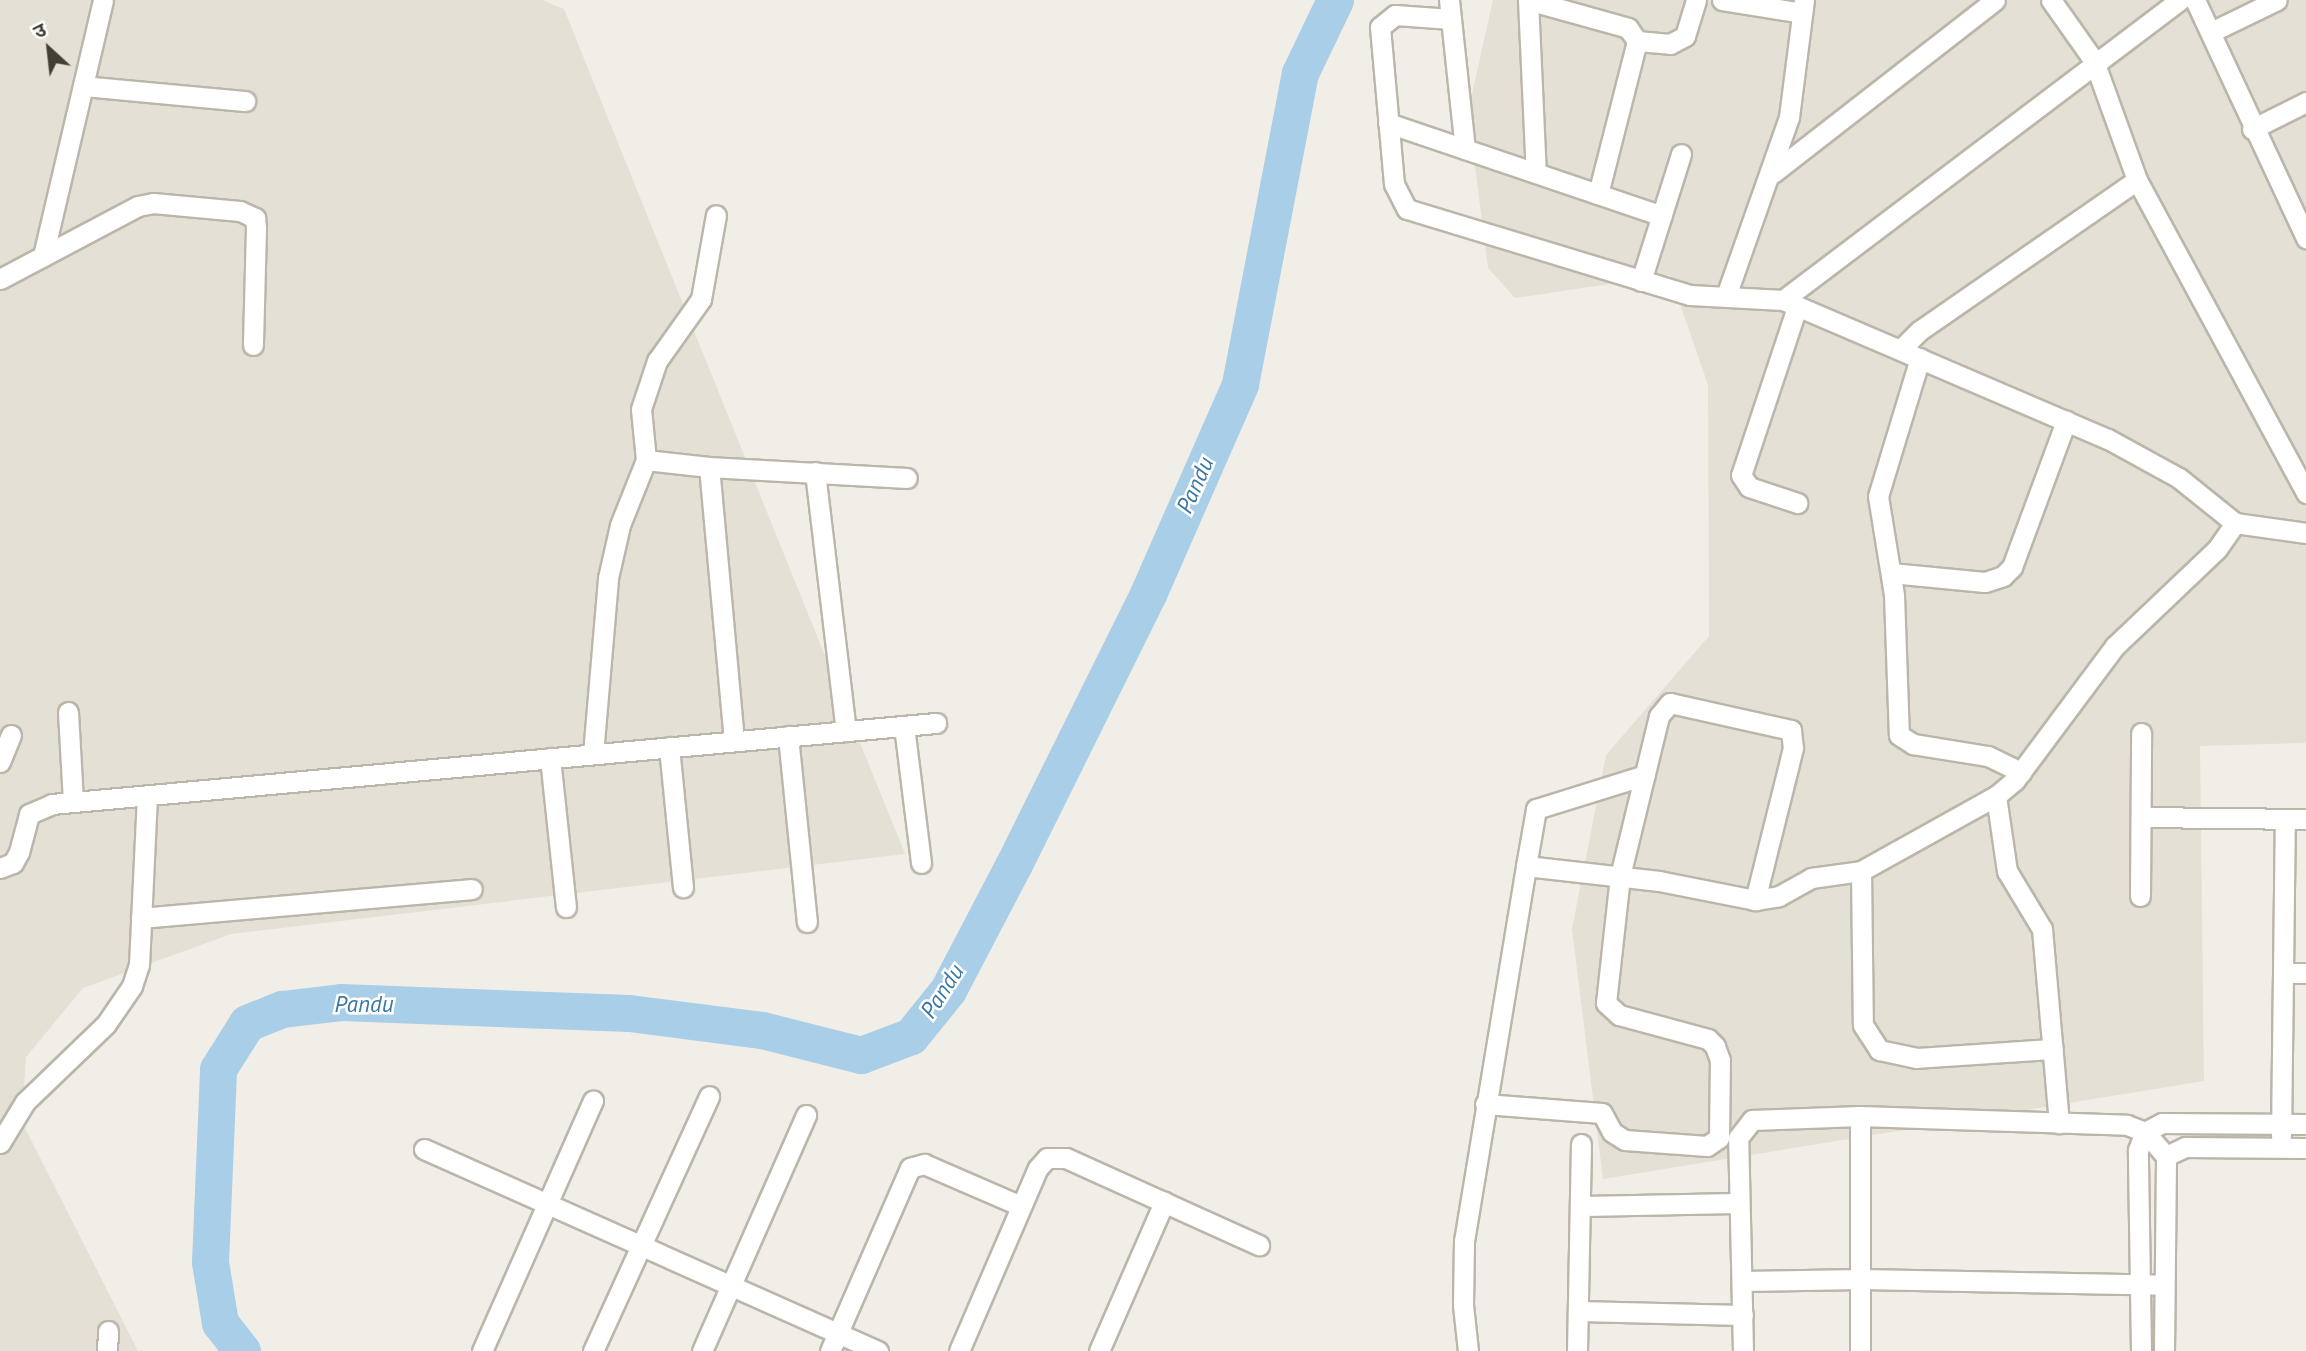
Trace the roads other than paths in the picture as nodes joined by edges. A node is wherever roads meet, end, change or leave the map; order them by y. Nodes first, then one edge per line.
1 (103, 0) edge
2 (1528, 0) edge
3 (1696, 0) edge
4 (1722, 0) edge
5 (1996, 0) edge
6 (2051, 0) edge
7 (2180, 0) edge
8 (2195, 0) edge
9 (2277, 0) edge
10 (1803, 6) edge
11 (1450, 10) edge
12 (2211, 32) junction
13 (1637, 41) junction
14 (2094, 61) junction
15 (83, 86) junction
16 (245, 101) dead end
17 (2306, 102) edge
18 (1388, 123) junction
19 (2252, 129) junction
20 (1465, 149) junction
21 (1681, 154) dead end
22 (1536, 173) junction
23 (1773, 173) junction
24 (2137, 180) junction
25 (1598, 194) junction
26 (716, 215) dead end
27 (1662, 216) junction
28 (2304, 229) edge
29 (43, 256) junction
30 (0, 279) edge
31 (1641, 281) junction
32 (1726, 296) junction
33 (1790, 303) junction
34 (253, 345) dead end
35 (1900, 350) junction
36 (1920, 358) junction
37 (2066, 421) junction
38 (646, 460) junction
39 (709, 467) junction
40 (815, 472) junction
41 (907, 478) dead end
42 (2306, 493) edge
43 (1797, 503) dead end
44 (2235, 523) junction
45 (2306, 533) edge
46 (1891, 573) junction
47 (68, 712) dead end
48 (936, 723) dead end
49 (904, 726) junction
50 (846, 731) junction
51 (2141, 733) dead end
52 (11, 735) dead end
53 (788, 736) junction
54 (734, 741) junction
55 (669, 747) junction
56 (593, 754) junction
57 (550, 758) junction
58 (0, 762) edge
59 (2021, 772) junction
60 (1645, 775) junction
61 (148, 795) junction
62 (1996, 796) junction
63 (73, 802) junction
64 (2141, 817) junction
65 (2285, 819) junction
66 (2306, 819) edge
67 (921, 863) dead end
68 (1526, 866) junction
69 (0, 868) edge
70 (1861, 870) junction
71 (1620, 876) junction
72 (684, 887) dead end
73 (472, 889) dead end
74 (2140, 896) dead end
75 (1755, 900) junction
76 (566, 906) dead end
77 (141, 918) junction
78 (807, 922) dead end
79 (2283, 973) junction
80 (2306, 973) edge
81 (2053, 1049) junction
82 (709, 1096) dead end
83 (593, 1101) dead end
84 (1485, 1104) junction
85 (6, 1114) edge
86 (806, 1115) dead end
87 (1860, 1116) junction
88 (2059, 1123) junction
89 (2281, 1124) junction
90 (2306, 1124) edge
91 (2145, 1132) junction
92 (0, 1143) edge
93 (1581, 1144) dead end
94 (2281, 1147) junction
95 (2306, 1148) edge
96 (424, 1149) dead end
97 (2166, 1156) junction
98 (1164, 1202) junction
99 (547, 1203) junction
100 (1739, 1203) junction
101 (1021, 1206) junction
102 (1580, 1206) junction
103 (641, 1245) junction
104 (1259, 1245) dead end
105 (1861, 1279) junction
106 (1744, 1281) junction
107 (2142, 1283) junction
108 (2164, 1285) junction
109 (731, 1286) junction
110 (1578, 1311) junction
111 (1742, 1315) junction
112 (834, 1342) edge
113 (482, 1351) edge
114 (593, 1351) edge
115 (702, 1351) edge
116 (878, 1351) edge
117 (959, 1351) edge
118 (1099, 1351) edge
119 (1468, 1351) edge
120 (1577, 1351) edge
121 (1743, 1351) edge
122 (1860, 1351) edge
123 (2141, 1351) edge
124 (2164, 1351) edge

1 - 15 street
2 - 13 street
2 - 22 street
3 - 13 street
4 - 10 street
5 - 23 street
6 - 14 street
7 - 14 street
8 - 12 street
9 - 12 street
10 - 23 street
11 - 18 street
11 - 20 street
12 - 19 street
13 - 25 street
14 - 24 street
14 - 33 street
15 - 16 street
15 - 29 street
17 - 19 street
18 - 20 street
18 - 31 street
19 - 28 street
20 - 22 street
21 - 27 street
22 - 25 street
23 - 32 street
24 - 35 street
24 - 42 street
25 - 27 street
26 - 38 street
27 - 31 street
29 - 30 street
29 - 34 street
31 - 32 street
32 - 33 street
33 - 35 street
33 - 43 street
35 - 36 street
36 - 37 street
36 - 46 street
37 - 44 street
37 - 46 street
38 - 39 street
38 - 56 street
39 - 40 street
39 - 54 street
40 - 41 street
40 - 50 street
44 - 45 street
44 - 59 street
46 - 59 street
47 - 63 street
48 - 49 street
49 - 50 street
49 - 67 street
50 - 53 street
51 - 64 street
52 - 58 street
53 - 54 street
53 - 78 street
54 - 55 street
55 - 56 street
55 - 72 street
56 - 57 street
57 - 61 street
57 - 76 street
59 - 62 street
60 - 68 street
60 - 71 street
60 - 75 street
61 - 63 street
61 - 77 street
62 - 70 street
62 - 81 street
63 - 69 street
64 - 65 street
64 - 74 street
65 - 66 street
65 - 79 street
68 - 71 street
68 - 84 street
70 - 75 street
70 - 81 street
71 - 75 street
71 - 84 street
73 - 77 street
77 - 85 street
79 - 80 street
79 - 89 street
81 - 88 street
82 - 103 street
83 - 99 street
84 - 119 street
85 - 92 street
86 - 109 street
87 - 88 street
87 - 100 street
87 - 105 street
88 - 91 street
89 - 90 street
89 - 91 street
89 - 94 street
91 - 97 street
91 - 107 street
93 - 102 street
94 - 95 street
94 - 97 street
96 - 99 street
97 - 108 street
98 - 101 street
98 - 104 street
98 - 118 street
99 - 103 street
99 - 113 street
100 - 102 street
100 - 106 street
101 - 112 street
101 - 117 street
102 - 110 street
103 - 109 street
103 - 114 street
105 - 106 street
105 - 107 street
105 - 122 street
106 - 111 street
107 - 108 street
107 - 123 street
108 - 124 street
109 - 112 street
109 - 115 street
110 - 111 street
110 - 120 street
111 - 121 street
112 - 116 street

